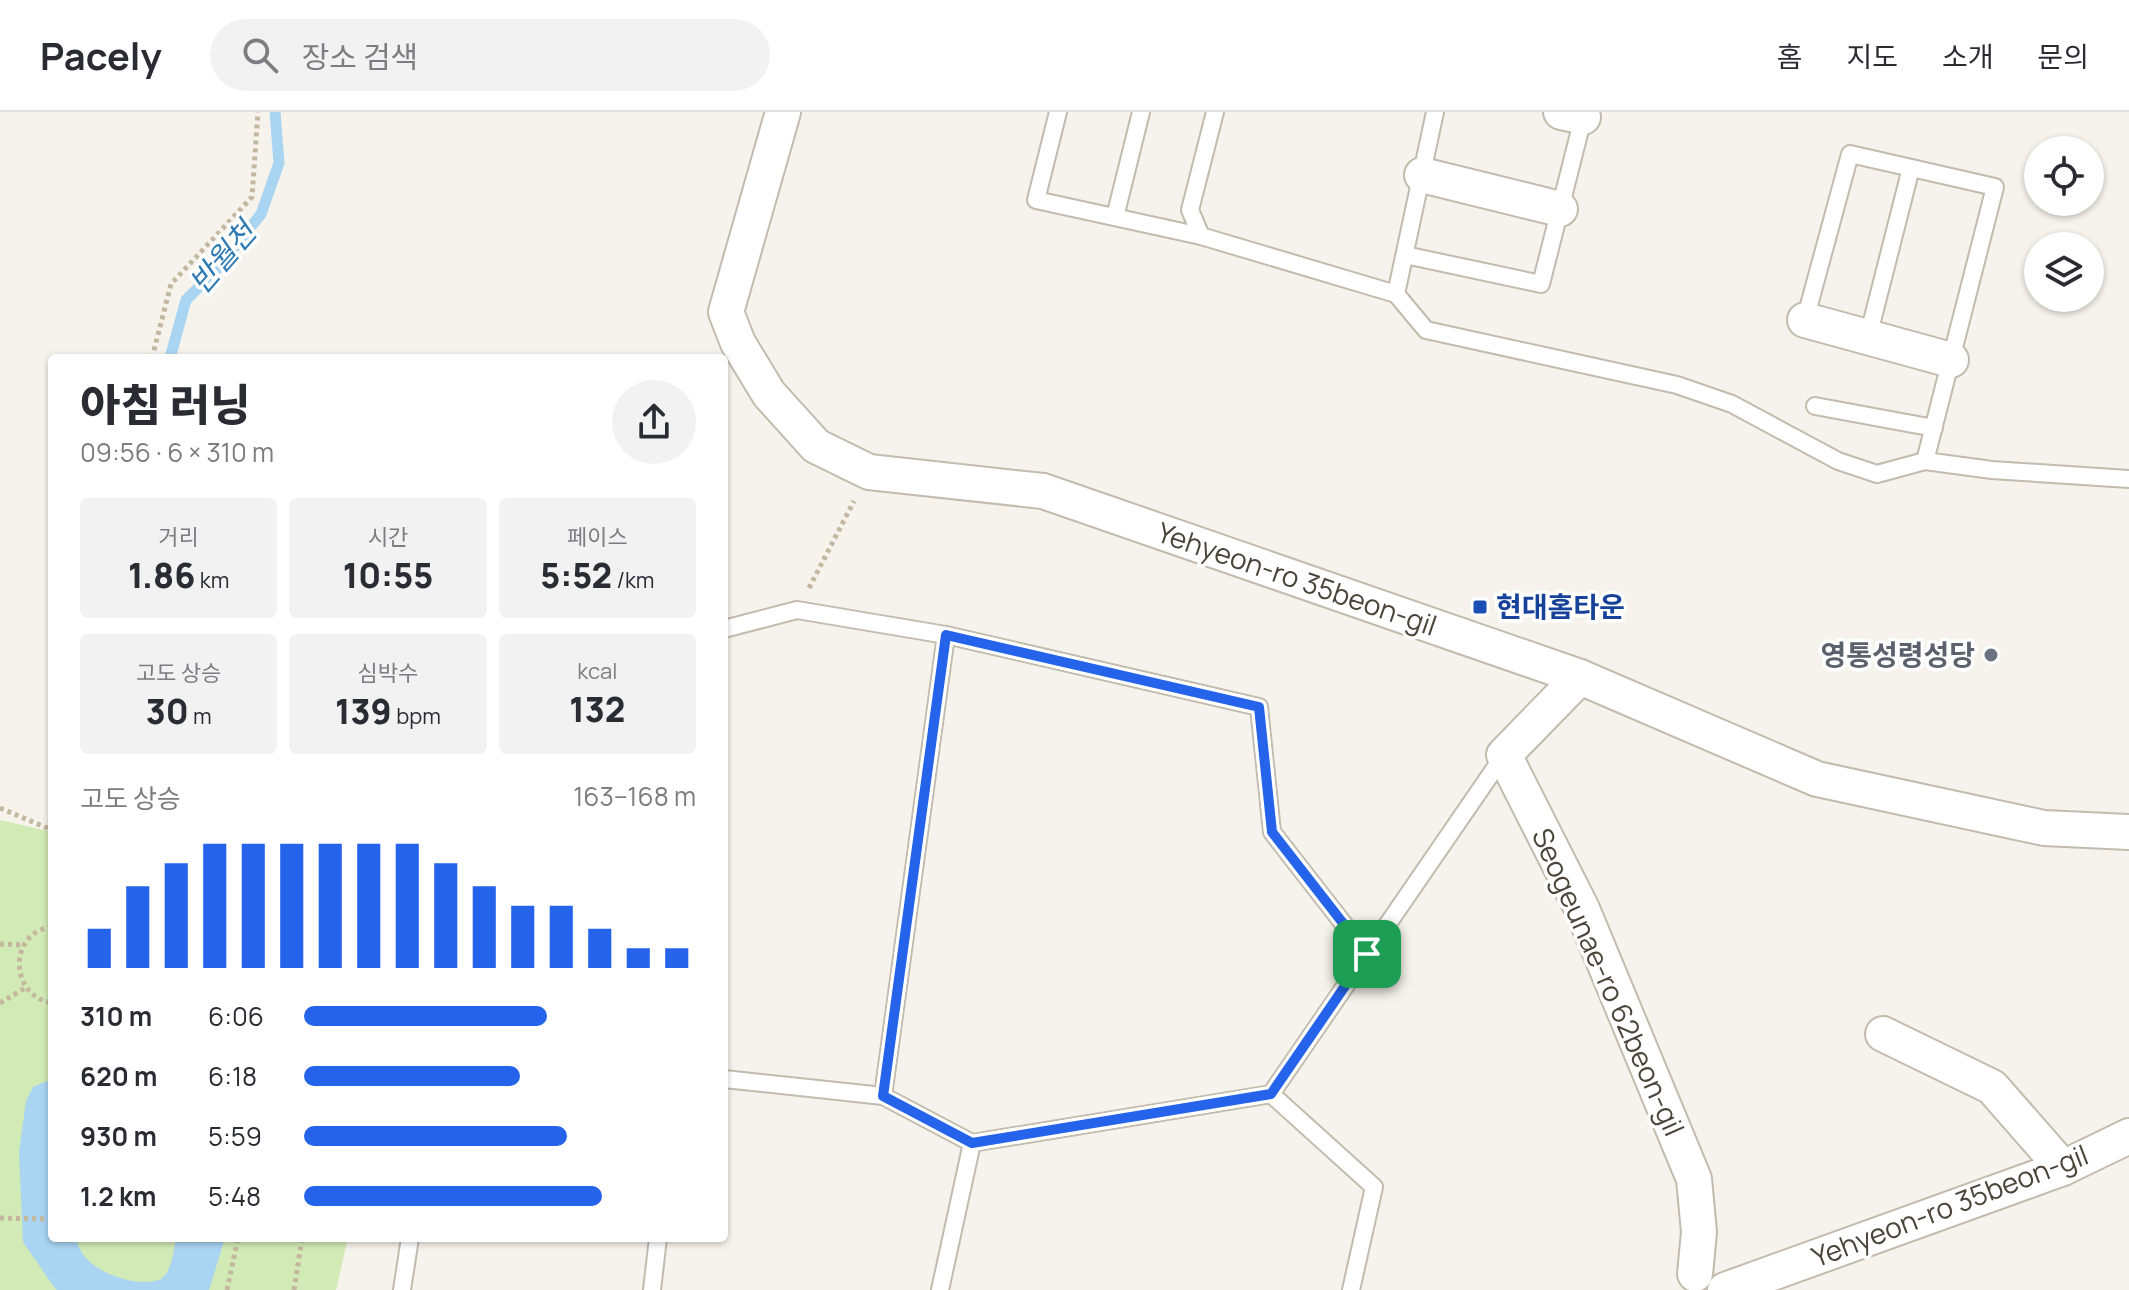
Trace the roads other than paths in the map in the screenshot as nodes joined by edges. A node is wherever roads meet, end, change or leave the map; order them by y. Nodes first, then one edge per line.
1 (783, 112) edge
2 (1058, 112) edge
3 (1141, 112) edge
4 (1215, 112) edge
5 (1435, 112) edge
6 (1576, 114) edge
7 (1911, 168) junction
8 (1422, 175) junction
9 (1560, 209) junction
10 (1115, 217) junction
11 (1201, 236) junction
12 (1405, 255) junction
13 (1396, 294) junction
14 (1805, 320) joint
15 (1868, 337) junction
16 (1951, 360) junction
17 (1815, 406) dead end
18 (1934, 428) junction
19 (1925, 461) junction
20 (2129, 479) edge
21 (728, 628) edge
22 (946, 635) junction
23 (1580, 677) junction
24 (1504, 755) junction
25 (2129, 832) edge
26 (1367, 954) junction
27 (1883, 1034) dead end
28 (728, 1079) edge
29 (1271, 1094) junction
30 (883, 1096) junction
31 (2129, 1136) edge
32 (972, 1143) junction
33 (2063, 1168) junction
34 (409, 1242) edge
35 (658, 1242) edge
36 (1685, 1282) edge
37 (402, 1290) edge
38 (652, 1290) edge
39 (940, 1290) edge
40 (1351, 1290) edge
41 (1725, 1290) edge

1 - 23 street, Yehyeon-ro 35beon-gil
2 - 10 lane
3 - 10 lane
4 - 11 lane
5 - 8 lane
6 - 9 lane
7 - 14 lane
7 - 15 lane
7 - 16 lane
8 - 9 street
8 - 12 lane
9 - 12 lane
10 - 11 lane
11 - 13 lane
12 - 13 lane
13 - 19 lane
14 - 15 street
15 - 16 street
16 - 18 lane
17 - 18 lane
18 - 19 lane
19 - 20 lane
21 - 22 lane
22 - 26 lane
22 - 30 lane
23 - 24 street
23 - 25 street, Yehyeon-ro 35beon-gil
24 - 26 lane
24 - 36 street, Seogeunae-ro 62beon-gil
26 - 29 lane
27 - 33 street
28 - 30 lane
29 - 32 lane
29 - 40 lane
30 - 32 lane
31 - 33 street, Yehyeon-ro 35beon-gil
32 - 39 lane
33 - 41 street, Yehyeon-ro 35beon-gil
34 - 37 lane
35 - 38 lane
36 - 41 street

